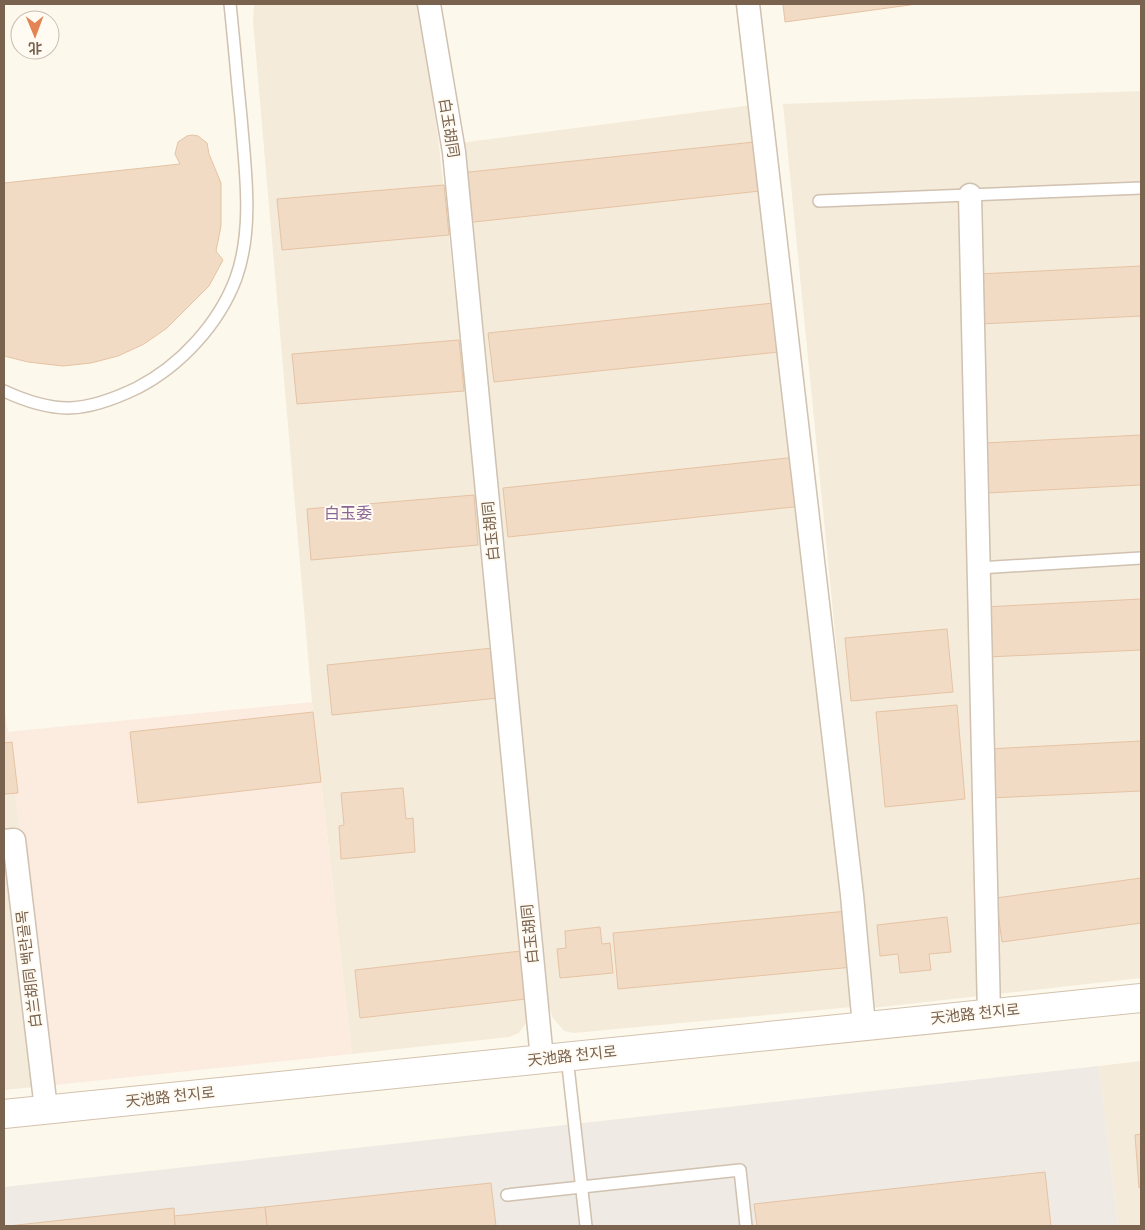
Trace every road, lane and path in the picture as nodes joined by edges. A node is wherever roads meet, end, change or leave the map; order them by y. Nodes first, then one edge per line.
1 (230, 4) edge
2 (429, 4) edge
3 (748, 4) edge
4 (1141, 188) edge
5 (970, 195) junction
6 (819, 201) dead end
7 (4, 390) edge
8 (1141, 558) edge
9 (979, 568) junction
10 (4, 841) edge
11 (1141, 998) edge
12 (989, 1013) junction
13 (864, 1026) junction
14 (555, 1057) junction
15 (46, 1109) junction
16 (4, 1114) edge
17 (582, 1187) junction
18 (507, 1195) dead end
19 (586, 1226) edge
20 (746, 1226) edge

1 - 7 lane
2 - 14 street, 白玉胡同
3 - 13 street
4 - 5 lane
5 - 6 lane
5 - 9 street
8 - 9 lane
9 - 12 street
10 - 15 street, 白兰胡同 백란골목
11 - 12 street, 天池路 천지로
12 - 13 street, 天池路 천지로
13 - 14 street, 天池路 천지로
14 - 15 street, 天池路 천지로
14 - 17 lane
15 - 16 street, 天池路 천지로
17 - 18 lane
17 - 19 lane
17 - 20 lane

